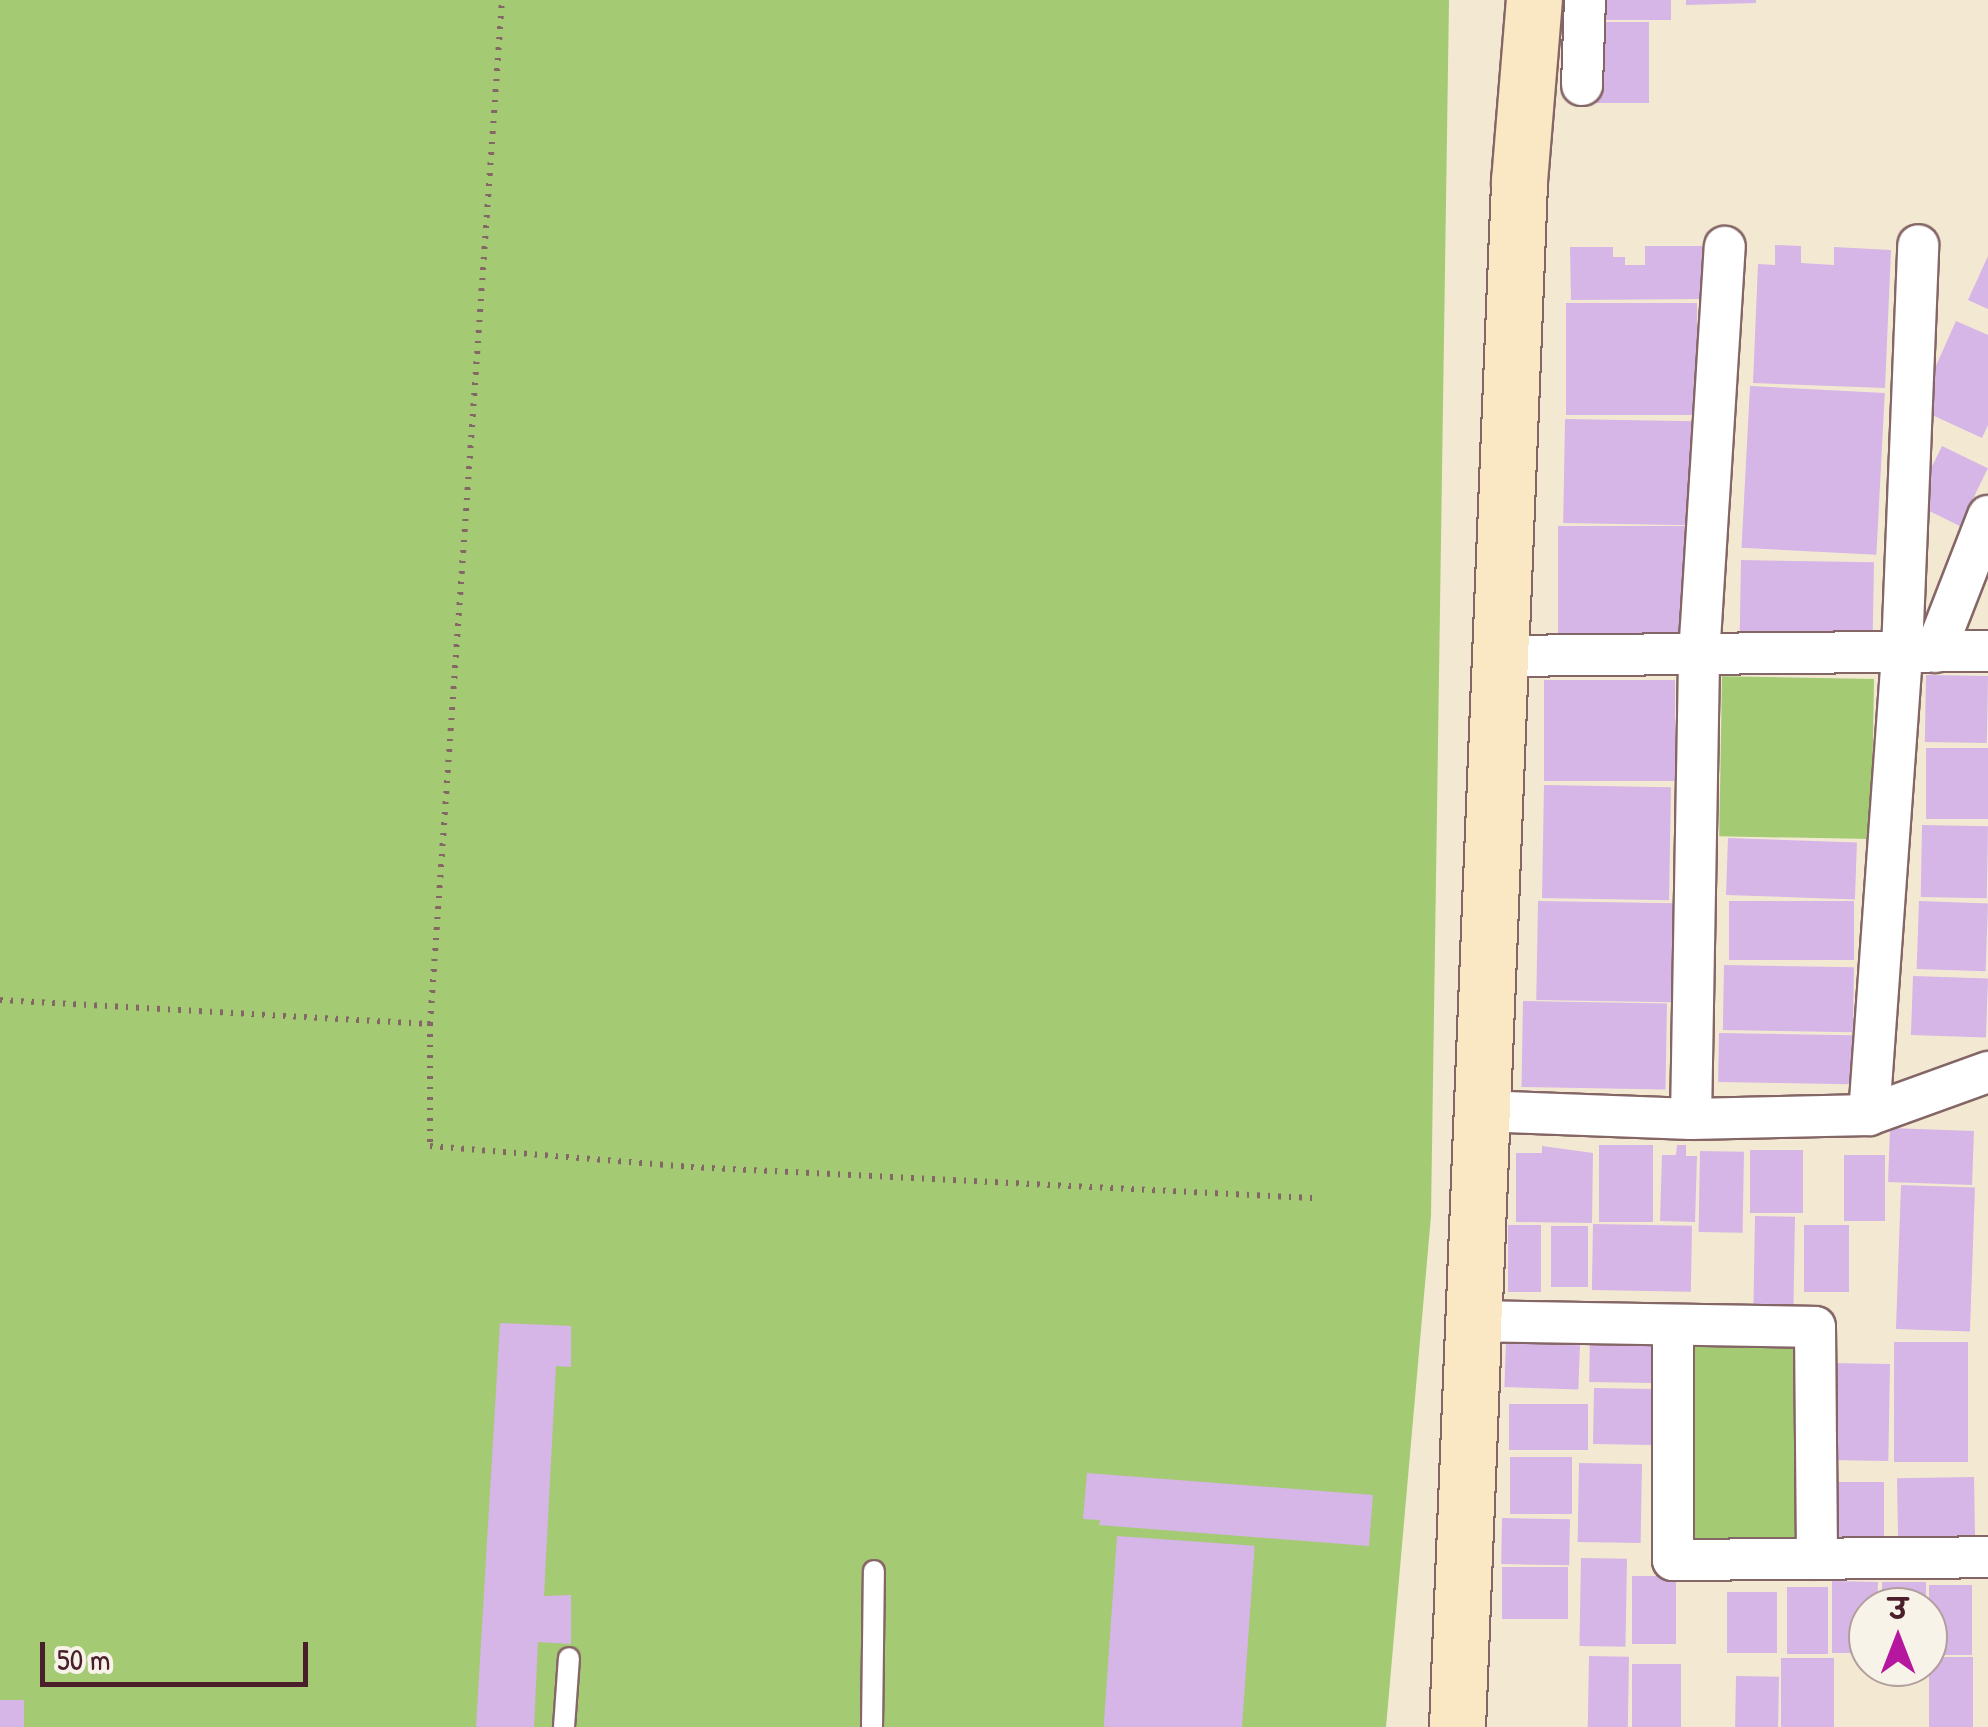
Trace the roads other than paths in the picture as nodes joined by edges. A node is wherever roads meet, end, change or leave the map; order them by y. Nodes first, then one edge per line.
1 (1534, 0) edge
2 (1585, 0) edge
3 (1582, 86) dead end
4 (1918, 245) dead end
5 (1724, 247) dead end
6 (1988, 516) edge
7 (1988, 651) edge
8 (1918, 652) junction
9 (1501, 656) junction
10 (1699, 656) junction
11 (1988, 1072) edge
12 (1480, 1111) junction
13 (1869, 1115) junction
14 (1690, 1119) junction
15 (1473, 1321) junction
16 (1673, 1325) junction
17 (1817, 1558) junction
18 (1988, 1558) edge
19 (874, 1571) dead end
20 (569, 1658) dead end
21 (564, 1727) edge
22 (872, 1727) edge
23 (1457, 1727) edge

1 - 9 street
2 - 3 street
4 - 8 street
5 - 10 street
6 - 8 street
7 - 8 street
8 - 10 street
8 - 13 street
9 - 10 street
9 - 12 street
10 - 14 street
11 - 13 street
12 - 14 street
12 - 15 street
13 - 14 street
15 - 16 street
15 - 23 street
16 - 17 street
16 - 17 street
17 - 18 street
19 - 22 lane
20 - 21 lane

